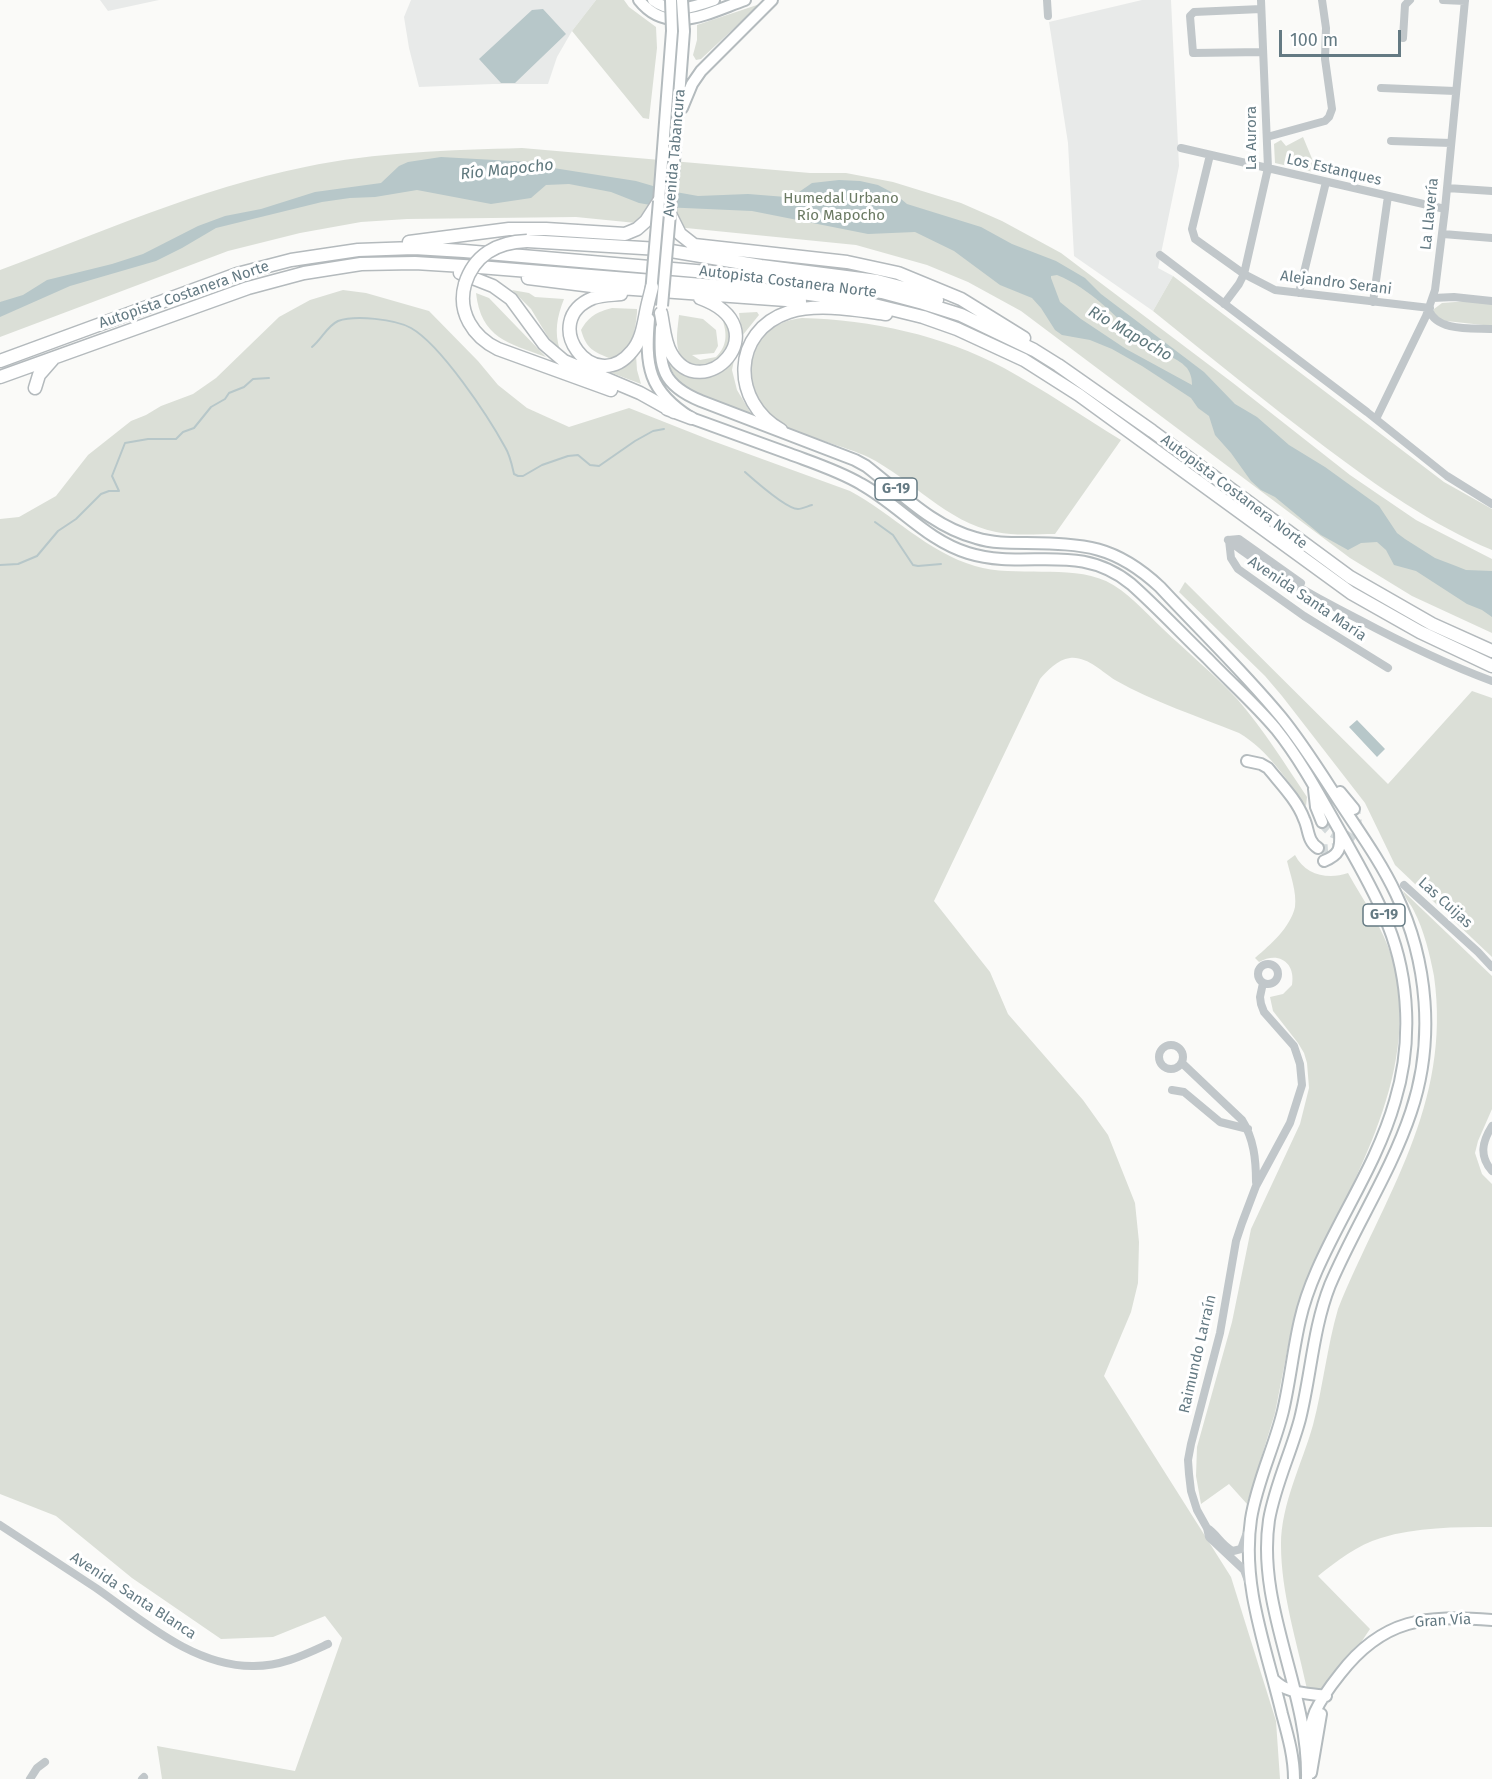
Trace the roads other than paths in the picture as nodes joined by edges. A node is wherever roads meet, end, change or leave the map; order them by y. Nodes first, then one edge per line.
1 (639, 0) edge
2 (653, 0) edge
3 (671, 0) edge
4 (682, 0) edge
5 (714, 0) edge
6 (745, 0) edge
7 (772, 0) edge
8 (1047, 0) edge
9 (1322, 0) edge
10 (1410, 0) edge
11 (1443, 0) edge
12 (1465, 0) edge
13 (1261, 4) edge
14 (1048, 16) dead end
15 (678, 31) junction
16 (1402, 38) dead end
17 (1263, 52) junction
18 (1381, 88) dead end
19 (1455, 91) junction
20 (674, 122) junction
21 (1268, 137) junction
22 (1391, 141) dead end
23 (1451, 143) junction
24 (1181, 148) dead end
25 (1210, 155) junction
26 (1268, 168) junction
27 (1326, 182) junction
28 (1447, 188) junction
29 (1492, 191) edge
30 (1388, 196) junction
31 (659, 201) junction
32 (1445, 209) junction
33 (670, 214) junction
34 (1443, 234) junction
35 (1492, 238) edge
36 (380, 249) junction
37 (1160, 255) dead end
38 (660, 256) junction
39 (434, 264) junction
40 (479, 267) junction
41 (1244, 273) junction
42 (647, 288) junction
43 (684, 293) junction
44 (1299, 293) junction
45 (1433, 298) junction
46 (858, 301) junction
47 (1492, 301) edge
48 (1373, 302) junction
49 (1224, 304) junction
50 (655, 306) junction
51 (1429, 309) junction
52 (961, 315) junction
53 (923, 317) junction
54 (1441, 324) junction
55 (1492, 330) edge
56 (1419, 331) junction
57 (56, 356) junction
58 (0, 362) edge
59 (1058, 364) junction
60 (0, 377) edge
61 (34, 388) dead end
62 (674, 412) junction
63 (691, 418) junction
64 (1376, 419) junction
65 (781, 430) junction
66 (1492, 504) edge
67 (1492, 651) edge
68 (1492, 666) edge
69 (1388, 668) dead end
70 (1492, 681) edge
71 (1247, 761) dead end
72 (1320, 773) junction
73 (1313, 783) junction
74 (1354, 809) dead end
75 (1322, 822) dead end
76 (1341, 832) junction
77 (1318, 848) dead end
78 (1358, 863) junction
79 (1404, 885) dead end
80 (1492, 967) edge
81 (1263, 983) dead end
82 (1182, 1063) dead end
83 (1172, 1090) dead end
84 (1492, 1126) edge
85 (1248, 1129) junction
86 (1492, 1171) edge
87 (1256, 1186) junction
88 (1250, 1523) junction
89 (0, 1525) edge
90 (1207, 1528) junction
91 (1226, 1547) junction
92 (1248, 1556) junction
93 (1251, 1588) junction
94 (1492, 1620) edge
95 (328, 1644) dead end
96 (1285, 1647) junction
97 (1274, 1680) junction
98 (1296, 1692) junction
99 (1324, 1700) junction
100 (1305, 1750) junction
101 (45, 1762) dead end
102 (30, 1779) edge
103 (1294, 1779) edge
104 (1300, 1779) edge
105 (1308, 1779) edge

1 - 6 main road
2 - 5 main road
3 - 15 main road, Avenida Tabancura, bridge
4 - 15 main road, Avenida Tabancura, bridge
7 - 20 main road
8 - 14 street
9 - 21 street
10 - 16 street
11 - 12 street
12 - 19 street, La Llavería
13 - 17 street, La Aurora
13 - 17 street
15 - 20 main road, Avenida Tabancura
17 - 21 street, La Aurora
18 - 19 street
19 - 23 street, La Llavería
20 - 31 main road, Avenida Tabancura
20 - 33 main road, Avenida Tabancura
21 - 26 street, La Aurora
22 - 23 street
23 - 28 street, La Llavería
24 - 25 street, Los Estanques
25 - 26 street, Los Estanques
25 - 41 street, Alejandro Serani
26 - 27 street, Los Estanques
26 - 41 street, La Aurora
27 - 30 street, Los Estanques
27 - 44 street
28 - 29 street
28 - 32 street, La Llavería
30 - 32 street, Los Estanques
30 - 48 street
31 - 36 highway
31 - 38 main road, Avenida Tabancura, bridge
32 - 34 street, La Llavería
33 - 38 main road, Avenida Tabancura, bridge
33 - 59 highway
34 - 35 street
34 - 45 street, La Llavería
36 - 52 highway, Autopista Costanera Norte
36 - 58 highway, Autopista Costanera Norte
37 - 49 street
38 - 42 main road, Avenida Tabancura, bridge
38 - 50 main road, Avenida Tabancura / G-19, bridge
39 - 40 highway, Autopista Costanera Norte
39 - 57 highway, Autopista Costanera Norte
39 - 62 highway
40 - 42 highway
40 - 46 highway, Autopista Costanera Norte
41 - 44 street, Alejandro Serani
41 - 49 street, La Aurora
42 - 43 highway
42 - 50 highway, bridge
42 - 50 highway
43 - 46 highway
43 - 50 highway
44 - 48 street, Alejandro Serani
45 - 47 street
45 - 51 street, La Llavería
46 - 53 highway, Autopista Costanera Norte
48 - 51 street, Alejandro Serani
49 - 64 street
50 - 63 main road, G-19
50 - 65 main road, G-19
51 - 54 street
51 - 56 street, La Llavería
52 - 59 highway, Autopista Costanera Norte
52 - 62 highway, bridge
53 - 65 highway
53 - 68 highway, Autopista Costanera Norte
54 - 55 street
54 - 56 street
56 - 64 street, La Llavería
57 - 60 highway, Autopista Costanera Norte
57 - 61 highway
59 - 67 highway, Autopista Costanera Norte
62 - 63 highway
63 - 73 main road, G-19
64 - 66 street
65 - 72 main road, G-19
69 - 70 street, Avenida Santa María
71 - 77 main road
72 - 74 main road
72 - 96 main road, G-19
73 - 75 main road
73 - 76 main road, G-19
76 - 78 main road, G-19
76 - 78 main road
78 - 88 main road, G-19
79 - 80 street, Las Cuijas
81 - 87 street, Raimundo Larraín
82 - 85 street, Raimundo Larraín
83 - 85 street
84 - 86 street
85 - 87 street, Raimundo Larraín
87 - 90 street, Raimundo Larraín
88 - 91 street
88 - 92 main road, G-19
89 - 95 street, Avenida Santa Blanca
90 - 91 street, Raimundo Larraín
90 - 93 street, Raimundo Larraín
91 - 92 street, Raimundo Larraín
92 - 93 main road, G-19
92 - 96 main road
93 - 97 main road, G-19
94 - 99 main road, Gran Vía
96 - 98 main road, G-19
97 - 98 main road
97 - 103 main road, G-19
98 - 99 main road
98 - 100 main road, G-19
99 - 100 main road, Gran Vía
99 - 105 main road, Gran Vía
100 - 104 main road, Gran Vía
100 - 105 main road, G-19
101 - 102 street

